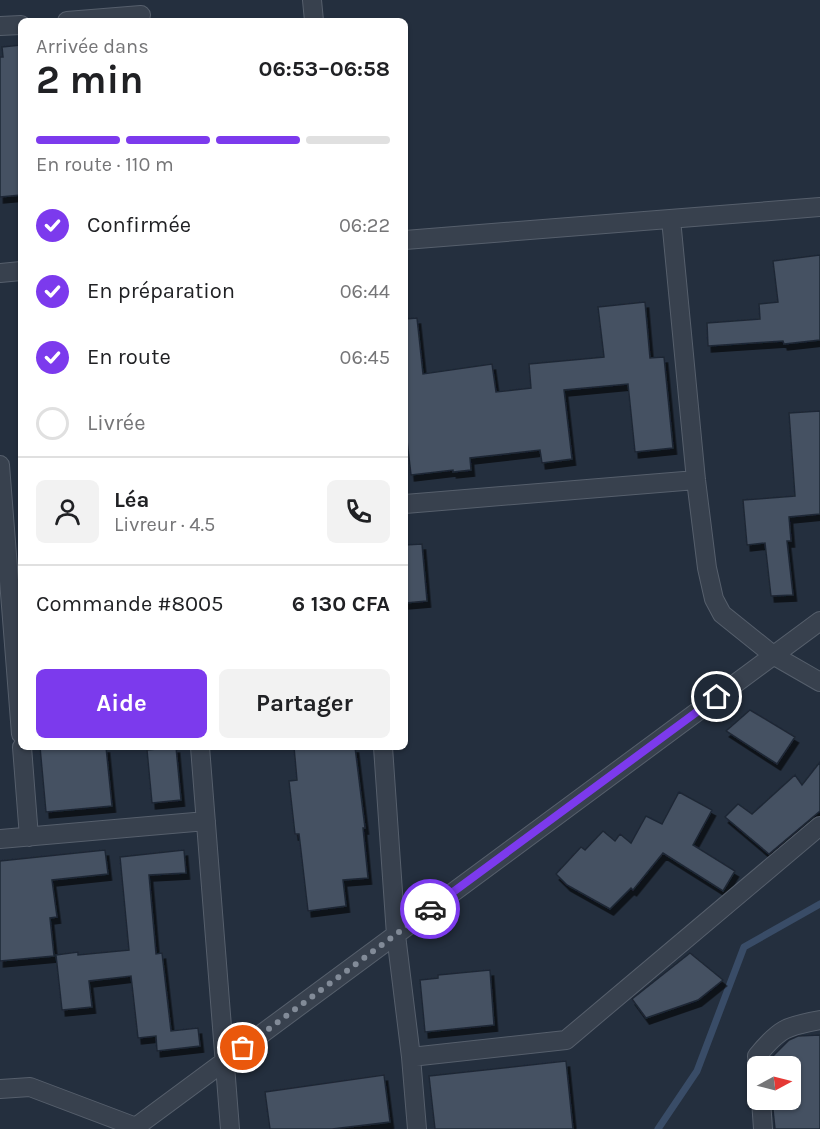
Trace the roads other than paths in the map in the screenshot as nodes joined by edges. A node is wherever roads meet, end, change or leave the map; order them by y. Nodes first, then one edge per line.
1 (312, 0) edge
2 (140, 12) edge
3 (91, 18) edge
4 (314, 18) edge
5 (18, 25) edge
6 (0, 26) edge
7 (820, 207) edge
8 (671, 219) junction
9 (408, 240) edge
10 (18, 271) edge
11 (0, 273) edge
12 (0, 465) edge
13 (696, 480) junction
14 (408, 504) edge
15 (3, 534) edge
16 (820, 621) edge
17 (773, 655) junction
18 (820, 682) edge
19 (18, 701) edge
20 (22, 750) edge
21 (200, 750) edge
22 (383, 750) edge
23 (206, 821) junction
24 (820, 826) edge
25 (29, 837) junction
26 (0, 839) edge
27 (396, 934) junction
28 (820, 1020) edge
29 (757, 1056) edge
30 (411, 1057) junction
31 (224, 1062) junction
32 (0, 1089) edge
33 (762, 1110) edge
34 (135, 1128) edge
35 (230, 1129) edge
36 (417, 1129) edge
37 (763, 1129) edge

1 - 4 street
2 - 3 street
5 - 6 street
7 - 8 street
8 - 9 street
8 - 13 street
10 - 11 street
12 - 15 street
13 - 14 street
13 - 17 street
15 - 19 street
16 - 17 street
17 - 18 street
17 - 27 street
20 - 25 street
21 - 23 street
22 - 27 street
23 - 25 street
23 - 31 street
24 - 30 street
25 - 26 street
27 - 30 street
27 - 31 street
28 - 29 street
30 - 36 street
31 - 34 street
31 - 35 street
32 - 34 street
33 - 37 street

